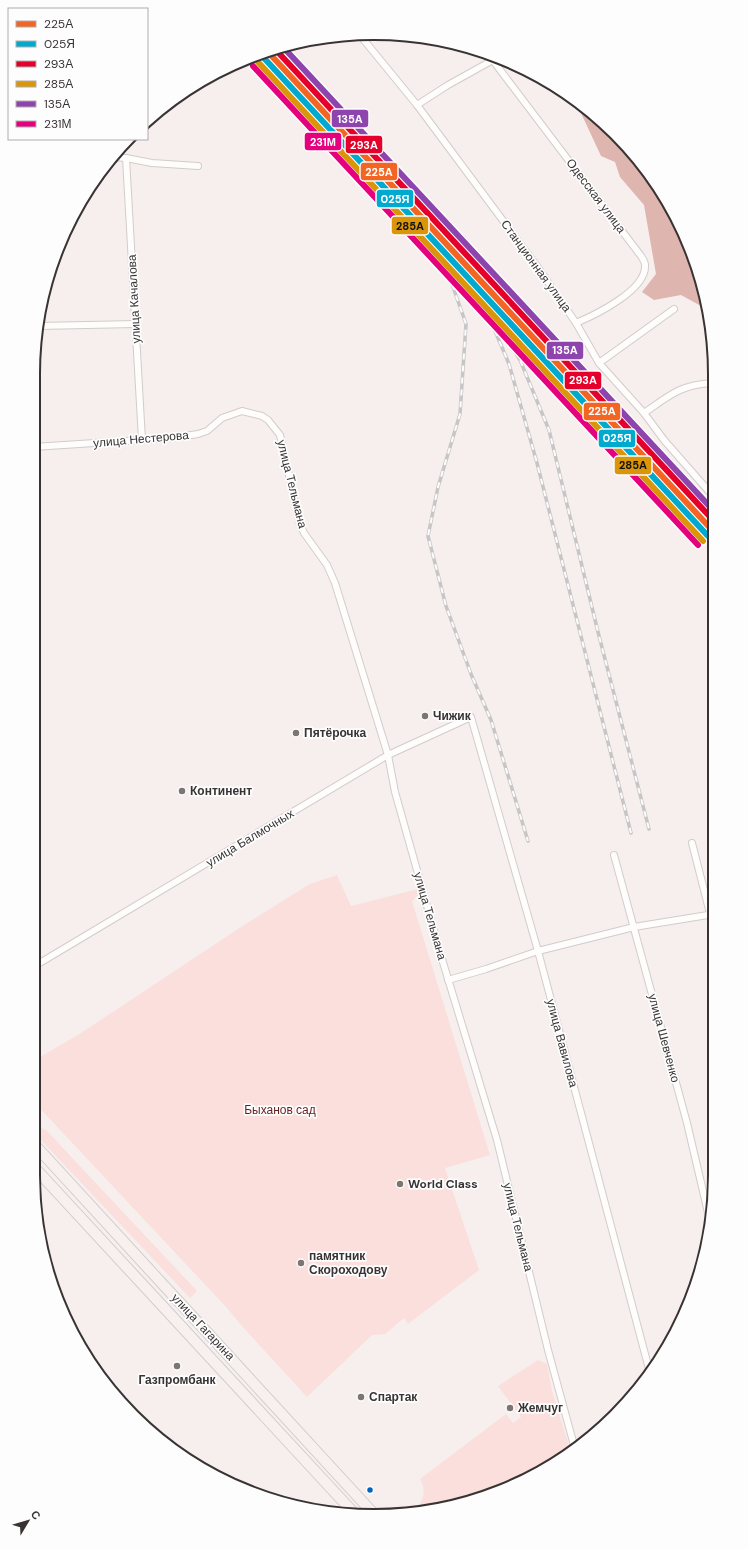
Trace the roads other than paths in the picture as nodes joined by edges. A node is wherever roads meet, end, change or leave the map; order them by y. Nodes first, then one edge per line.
1 (364, 40) edge
2 (491, 61) edge
3 (495, 63) edge
4 (417, 105) junction
5 (120, 158) edge
6 (126, 158) junction
7 (198, 166) dead end
8 (674, 309) dead end
9 (576, 323) junction
10 (136, 324) junction
11 (44, 326) edge
12 (599, 363) junction
13 (708, 383) edge
14 (242, 411) joint
15 (644, 413) junction
16 (142, 440) junction
17 (40, 447) edge
18 (708, 490) edge
19 (471, 717) joint
20 (388, 755) junction
21 (692, 844) dead end
22 (614, 855) dead end
23 (708, 900) edge
24 (708, 915) edge
25 (634, 927) junction
26 (538, 952) junction
27 (40, 963) edge
28 (448, 980) junction
29 (40, 1151) edge
30 (40, 1174) edge
31 (706, 1205) edge
32 (152, 1273) junction
33 (141, 1283) junction
34 (648, 1366) edge
35 (574, 1442) edge
36 (349, 1508) edge
37 (369, 1509) edge

1 - 4 street, Станционная улица
2 - 4 street
3 - 9 street, Одесская улица
4 - 9 street, Станционная улица
5 - 6 street
6 - 7 street
6 - 10 street, улица Качалова
8 - 12 street
9 - 12 street, Станционная улица
10 - 11 street
10 - 16 street, улица Качалова
12 - 15 street, Станционная улица
13 - 15 street
14 - 16 street, улица Нестерова
14 - 20 street, улица Тельмана
15 - 18 street, Станционная улица
16 - 17 street, улица Нестерова
19 - 20 street, улица Балмочных
19 - 26 street, улица Вавилова
20 - 27 street, улица Балмочных
20 - 28 street, улица Тельмана
21 - 23 street
22 - 25 street, улица Шевченко
24 - 25 street
25 - 26 street
25 - 31 street, улица Шевченко
26 - 28 street
26 - 34 street, улица Вавилова
28 - 35 street, улица Тельмана
29 - 32 main road, улица Гагарина
30 - 33 main road, улица Гагарина
32 - 33 main road
32 - 37 main road, улица Гагарина
33 - 36 main road, улица Гагарина

